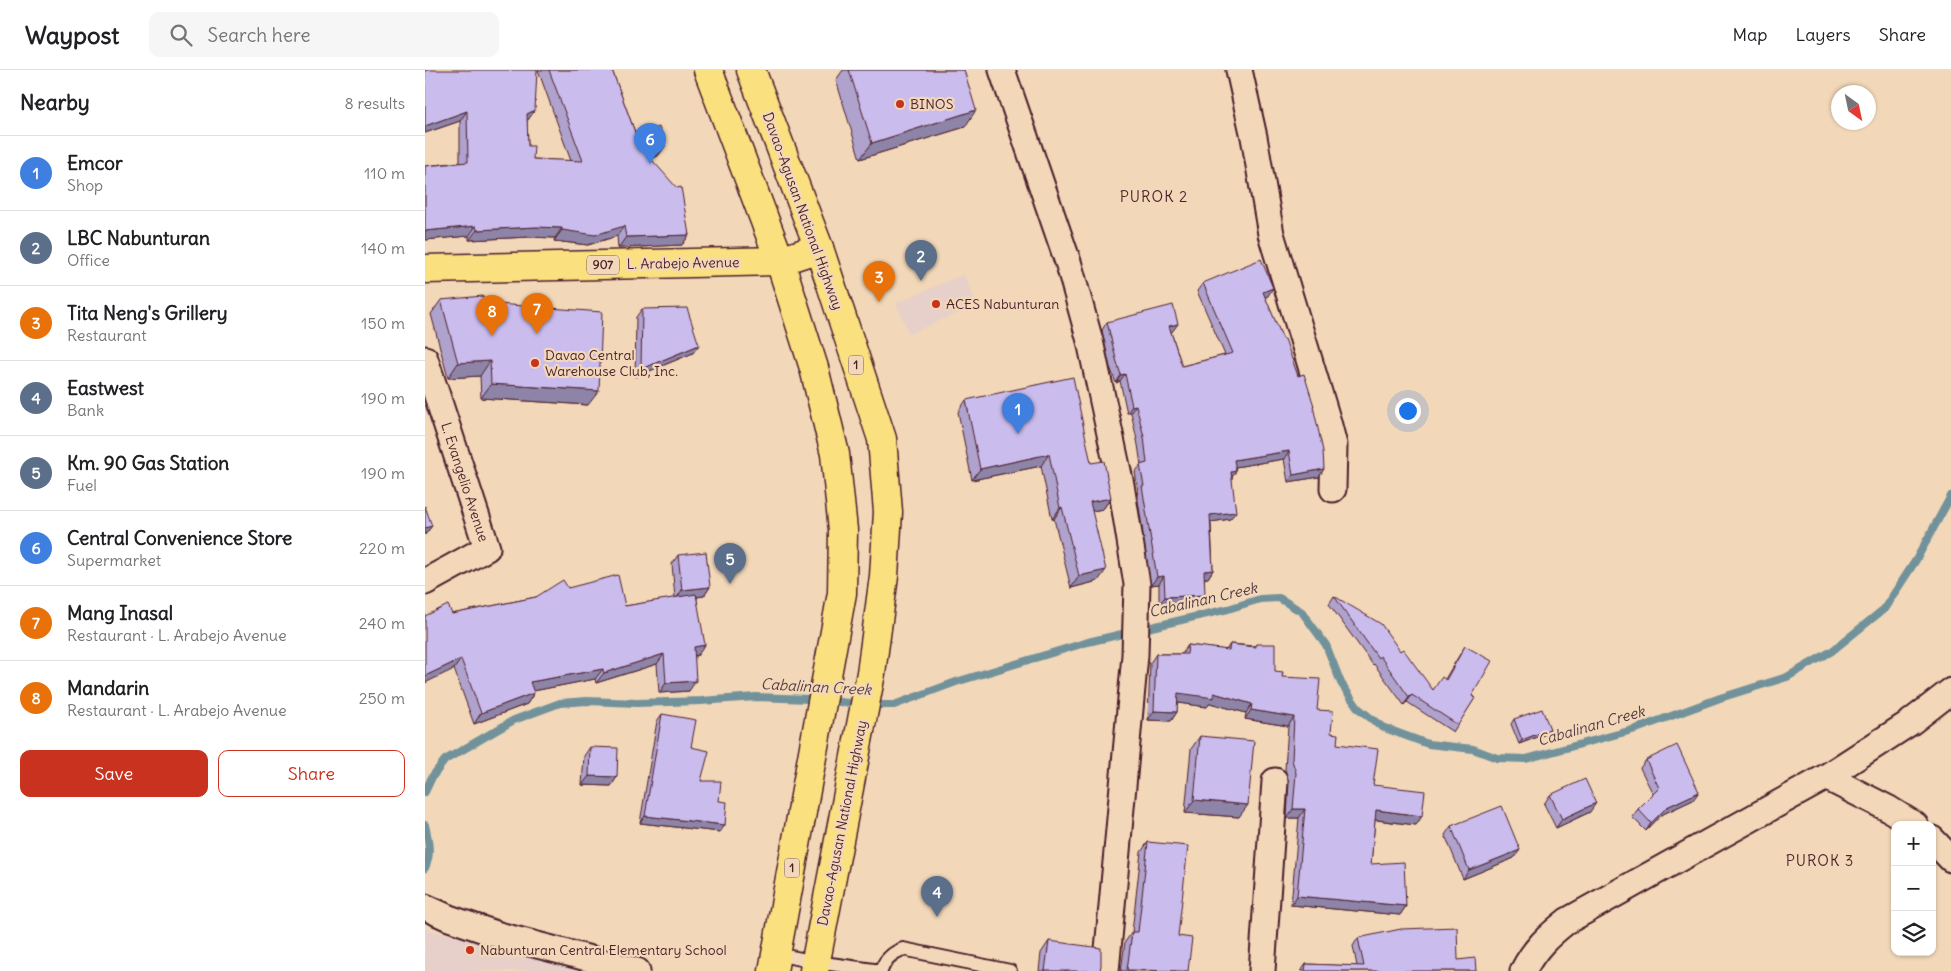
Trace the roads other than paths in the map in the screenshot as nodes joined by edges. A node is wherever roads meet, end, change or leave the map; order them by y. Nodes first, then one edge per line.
1 (708, 70) edge
2 (751, 70) edge
3 (1002, 70) edge
4 (1239, 70) edge
5 (819, 248) junction
6 (780, 261) junction
7 (425, 269) edge
8 (425, 359) edge
9 (1333, 489) dead end
10 (425, 582) edge
11 (1951, 691) edge
12 (1826, 777) junction
13 (1275, 780) dead end
14 (1908, 821) edge
15 (1936, 843) edge
16 (1951, 859) edge
17 (425, 907) edge
18 (775, 962) edge
19 (815, 967) edge
20 (637, 971) edge
21 (881, 971) edge
22 (1010, 971) edge
23 (1106, 971) edge
24 (1262, 971) edge
25 (1523, 971) edge

1 - 6 main road, 1
2 - 5 main road, Davao-Agusan National Highway / 1
3 - 23 street
4 - 9 street
5 - 6 main road, L. Arabejo Avenue / 907
5 - 19 main road, Davao-Agusan National Highway / 1
6 - 7 main road, L. Arabejo Avenue / 907
6 - 18 main road, 1
8 - 10 street, L. Evangelio Avenue
11 - 12 street
12 - 14 street
12 - 25 street
13 - 24 street
15 - 16 street
17 - 20 street
18 - 19 lane
19 - 21 lane
21 - 22 lane

